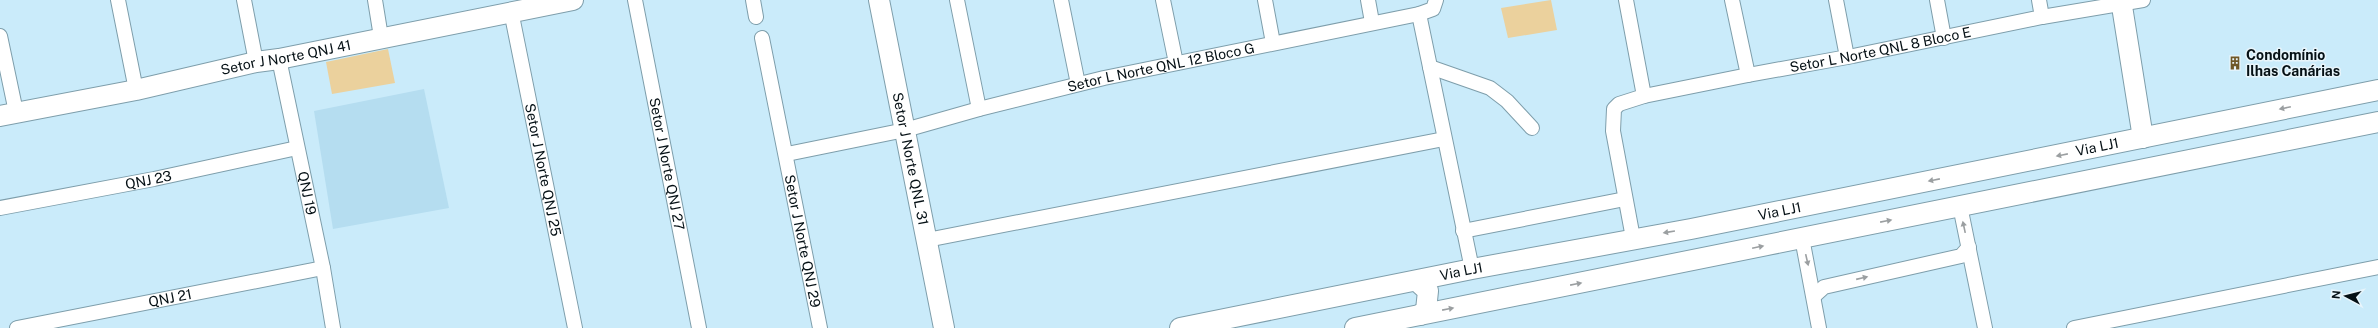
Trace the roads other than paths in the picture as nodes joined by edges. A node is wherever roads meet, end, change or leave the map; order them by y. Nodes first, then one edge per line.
1 (118, 0) edge
2 (244, 0) edge
3 (375, 0) edge
4 (573, 0) edge
5 (635, 0) edge
6 (753, 0) edge
7 (879, 0) edge
8 (957, 0) edge
9 (1061, 0) edge
10 (1163, 0) edge
11 (1265, 0) edge
12 (1368, 0) edge
13 (1626, 0) edge
14 (1732, 0) edge
15 (1836, 0) edge
16 (1937, 0) edge
17 (2039, 0) edge
18 (2143, 0) edge
19 (2122, 2) edge
20 (1428, 9) edge
21 (512, 11) junction
22 (756, 17) dead end
23 (2042, 17) junction
24 (1372, 22) junction
25 (0, 36) edge
26 (381, 37) junction
27 (762, 38) dead end
28 (1944, 38) junction
29 (1274, 43) junction
30 (1847, 57) junction
31 (279, 59) junction
32 (256, 62) junction
33 (1176, 63) junction
34 (1430, 67) junction
35 (1748, 75) junction
36 (1078, 84) junction
37 (136, 90) junction
38 (2378, 90) edge
39 (1644, 96) junction
40 (2348, 96) junction
41 (2310, 103) junction
42 (979, 109) junction
43 (8, 114) edge
44 (2378, 122) edge
45 (1532, 128) dead end
46 (2350, 128) junction
47 (905, 130) junction
48 (2316, 135) junction
49 (2143, 138) junction
50 (1444, 139) junction
51 (297, 148) junction
52 (787, 154) junction
53 (1625, 199) junction
54 (1960, 206) junction
55 (0, 208) edge
56 (1735, 220) junction
57 (1691, 229) junction
58 (1463, 231) junction
59 (1633, 238) junction
60 (1802, 238) junction
61 (927, 240) junction
62 (1730, 253) junction
63 (1967, 254) junction
64 (1693, 260) junction
65 (2378, 267) edge
66 (323, 268) junction
67 (1472, 269) junction
68 (1417, 281) junction
69 (1817, 288) junction
70 (1420, 315) junction
71 (945, 325) edge
72 (17, 328) edge
73 (333, 328) edge
74 (575, 328) edge
75 (699, 328) edge
76 (820, 328) edge
77 (1180, 328) edge
78 (1355, 328) edge
79 (1819, 328) edge
80 (1985, 328) edge
81 (2074, 328) edge

1 - 37 street
2 - 32 street
3 - 26 street
4 - 21 main road, Setor J Norte QNJ 41
5 - 75 street, Setor J Norte QNJ 27
6 - 22 street
7 - 47 main road, Setor J Norte QNL 31
8 - 42 street
9 - 36 street
10 - 33 street
11 - 29 street
12 - 24 street
13 - 39 street
14 - 35 street
15 - 30 street
16 - 28 street
17 - 23 street
18 - 19 street, Setor L Norte QNL 8 Bloco E
19 - 23 street, Setor L Norte QNL 8 Bloco E
19 - 49 main road
20 - 24 street, Setor L Norte QNL 12 Bloco G
20 - 34 street
21 - 26 main road, Setor J Norte QNJ 41
21 - 74 street, Setor J Norte QNJ 25
23 - 28 street, Setor L Norte QNL 8 Bloco E
24 - 29 street, Setor L Norte QNL 12 Bloco G
25 - 43 street
26 - 31 main road, Setor J Norte QNJ 41
27 - 52 street, Setor J Norte QNJ 29
28 - 30 street, Setor L Norte QNL 8 Bloco E
29 - 33 street, Setor L Norte QNL 12 Bloco G
30 - 35 street, Setor L Norte QNL 8 Bloco E
31 - 32 main road, Setor J Norte QNJ 41
31 - 51 street, QNJ 19
32 - 37 main road, Setor J Norte QNJ 41
33 - 36 street, Setor L Norte QNL 12 Bloco G
34 - 45 street
34 - 50 street
35 - 39 street, Setor L Norte QNL 8 Bloco E
36 - 42 street, Setor L Norte QNL 12 Bloco G
37 - 43 main road, Setor J Norte QNJ 41
38 - 40 main road, Via LJ1
39 - 53 street, Setor L Norte QNL 8 Bloco E
40 - 41 main road, Via LJ1
40 - 46 main road
41 - 48 main road
41 -> 49 main road, Via LJ1
42 - 47 street, Setor L Norte QNL 12 Bloco G
44 - 46 main road
46 - 48 main road
47 - 52 street
47 - 61 main road, Setor J Norte QNL 31
48 - 54 main road
49 -> 56 main road, Via LJ1
50 - 58 street
50 - 61 street
51 - 55 street, QNJ 23
51 - 66 street, QNJ 19
52 - 76 street, Setor J Norte QNJ 29
53 - 58 street
53 - 59 street
60 -> 54 main road
63 -> 54 street
56 - 57 main road, Via LJ1
56 - 62 main road
57 -> 59 main road, Via LJ1
57 - 64 main road
58 - 67 street
59 - 67 main road, Via LJ1
62 -> 60 main road
60 -> 69 street
61 - 71 main road, Setor J Norte QNL 31
62 - 64 main road
69 -> 63 street
63 - 80 street
70 -> 64 main road
65 - 81 street
66 - 72 street, QNJ 21
66 - 73 street, QNJ 19
67 - 68 main road, Via LJ1
68 - 70 main road
68 - 77 main road, Via LJ1
69 - 79 street
70 - 78 main road

